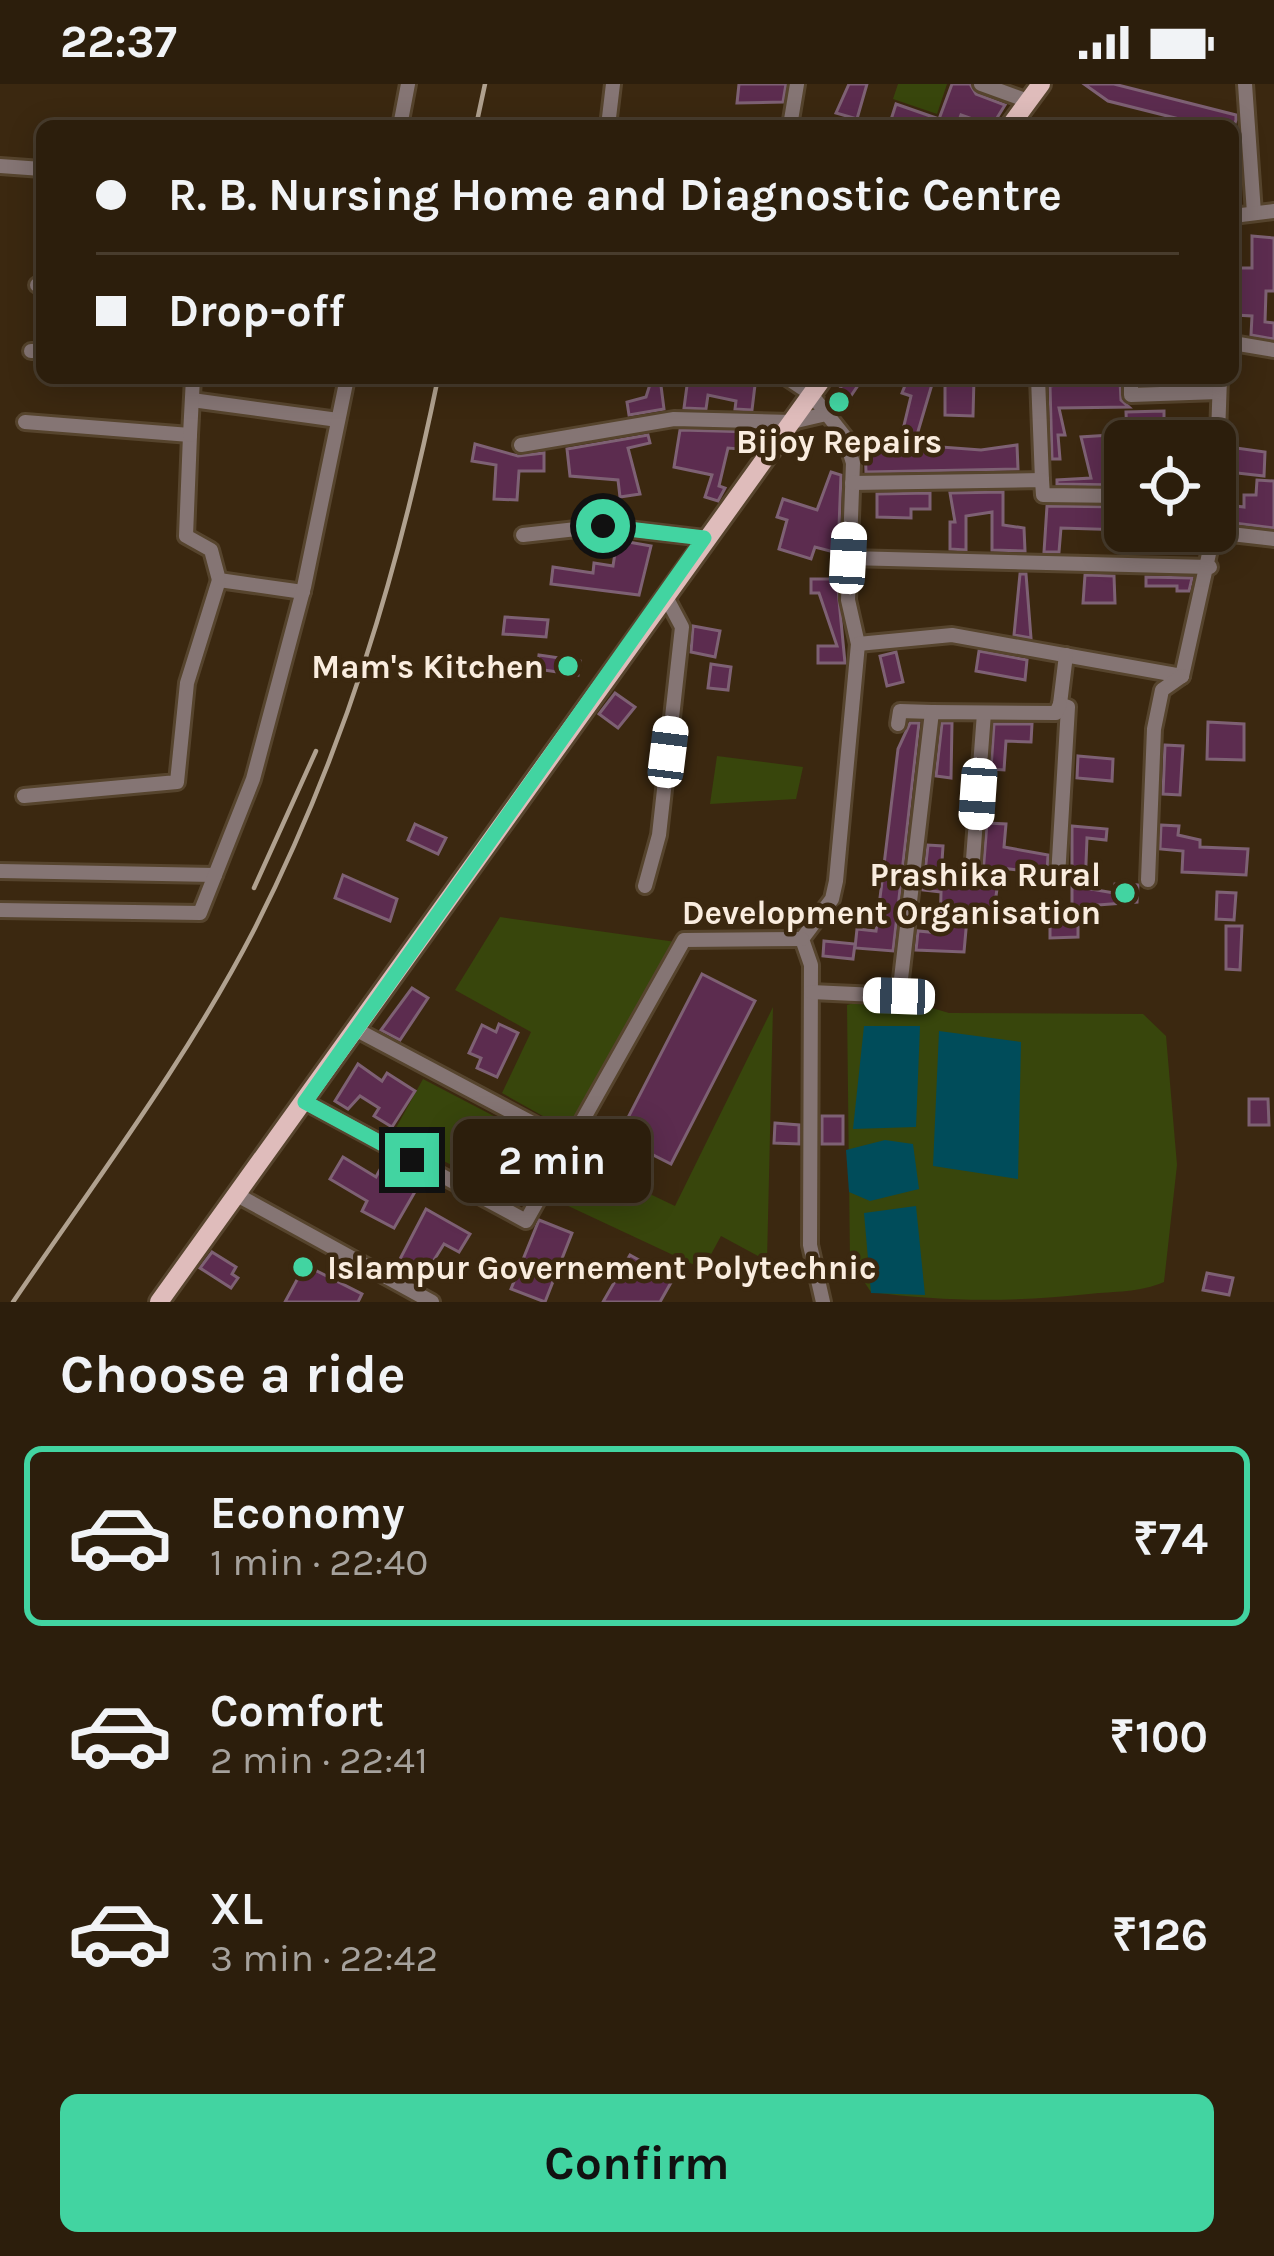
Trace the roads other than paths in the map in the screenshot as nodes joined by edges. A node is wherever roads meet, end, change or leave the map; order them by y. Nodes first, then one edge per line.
1 (408, 84) edge
2 (613, 84) edge
3 (797, 84) edge
4 (981, 84) edge
5 (1041, 84) edge
6 (1245, 84) edge
7 (1028, 101) junction
8 (401, 120) edge
9 (609, 120) edge
10 (791, 120) edge
11 (1014, 120) edge
12 (0, 166) edge
13 (36, 169) edge
14 (1274, 211) edge
15 (1254, 213) junction
16 (1239, 215) edge
17 (1239, 345) edge
18 (1274, 350) edge
19 (193, 384) edge
20 (346, 384) edge
21 (1037, 384) edge
22 (1131, 384) edge
23 (1220, 385) edge
24 (817, 386) edge
25 (192, 400) junction
26 (822, 415) junction
27 (1219, 420) edge
28 (338, 421) junction
29 (25, 422) dead end
30 (792, 422) junction
31 (190, 435) junction
32 (521, 445) dead end
33 (1042, 480) junction
34 (853, 483) junction
35 (1104, 496) edge
36 (523, 535) dead end
37 (1236, 535) edge
38 (704, 538) junction
39 (1274, 539) edge
40 (1212, 552) edge
41 (848, 558) junction
42 (1210, 567) junction
43 (219, 580) junction
44 (303, 592) junction
45 (665, 595) junction
46 (858, 644) junction
47 (1066, 655) junction
48 (1182, 676) junction
49 (1060, 704) junction
50 (932, 712) junction
51 (984, 713) junction
52 (898, 724) dead end
53 (24, 796) dead end
54 (0, 871) edge
55 (973, 873) dead end
56 (215, 875) junction
57 (1058, 878) dead end
58 (1148, 880) dead end
59 (645, 886) dead end
60 (0, 910) edge
61 (802, 939) junction
62 (811, 992) junction
63 (357, 1030) junction
64 (305, 1102) junction
65 (572, 1144) junction
66 (239, 1196) junction
67 (159, 1302) edge
68 (431, 1302) edge
69 (823, 1302) edge

1 - 8 street
2 - 9 street
3 - 10 street
4 - 7 street
5 - 7 main road
6 - 15 street
7 - 11 main road
12 - 13 street
14 - 15 street
15 - 16 street
17 - 18 street
19 - 25 street
20 - 28 street
21 - 33 street
22 - 23 street
23 - 27 street
24 - 26 street
24 - 30 main road
25 - 28 street
25 - 31 street
26 - 30 street
26 - 34 street
28 - 44 street
29 - 31 street
30 - 32 street
30 - 38 main road
31 - 43 street
33 - 34 street
33 - 35 street
34 - 41 street
36 - 38 street
37 - 39 street
38 - 45 main road
40 - 42 street
41 - 42 street
41 - 46 street
42 - 48 street
43 - 44 street
43 - 53 street
44 - 56 street
45 - 59 street
45 - 63 main road
46 - 47 street
46 - 61 street
47 - 48 street
47 - 49 street
48 - 58 street
49 - 51 street
49 - 57 street
50 - 51 street
50 - 52 street
50 - 62 street
51 - 55 street
54 - 56 street
56 - 60 street
61 - 62 street
61 - 65 street
62 - 69 street
63 - 64 main road
63 - 65 street
64 - 65 street
64 - 66 main road
66 - 67 main road
66 - 68 street

